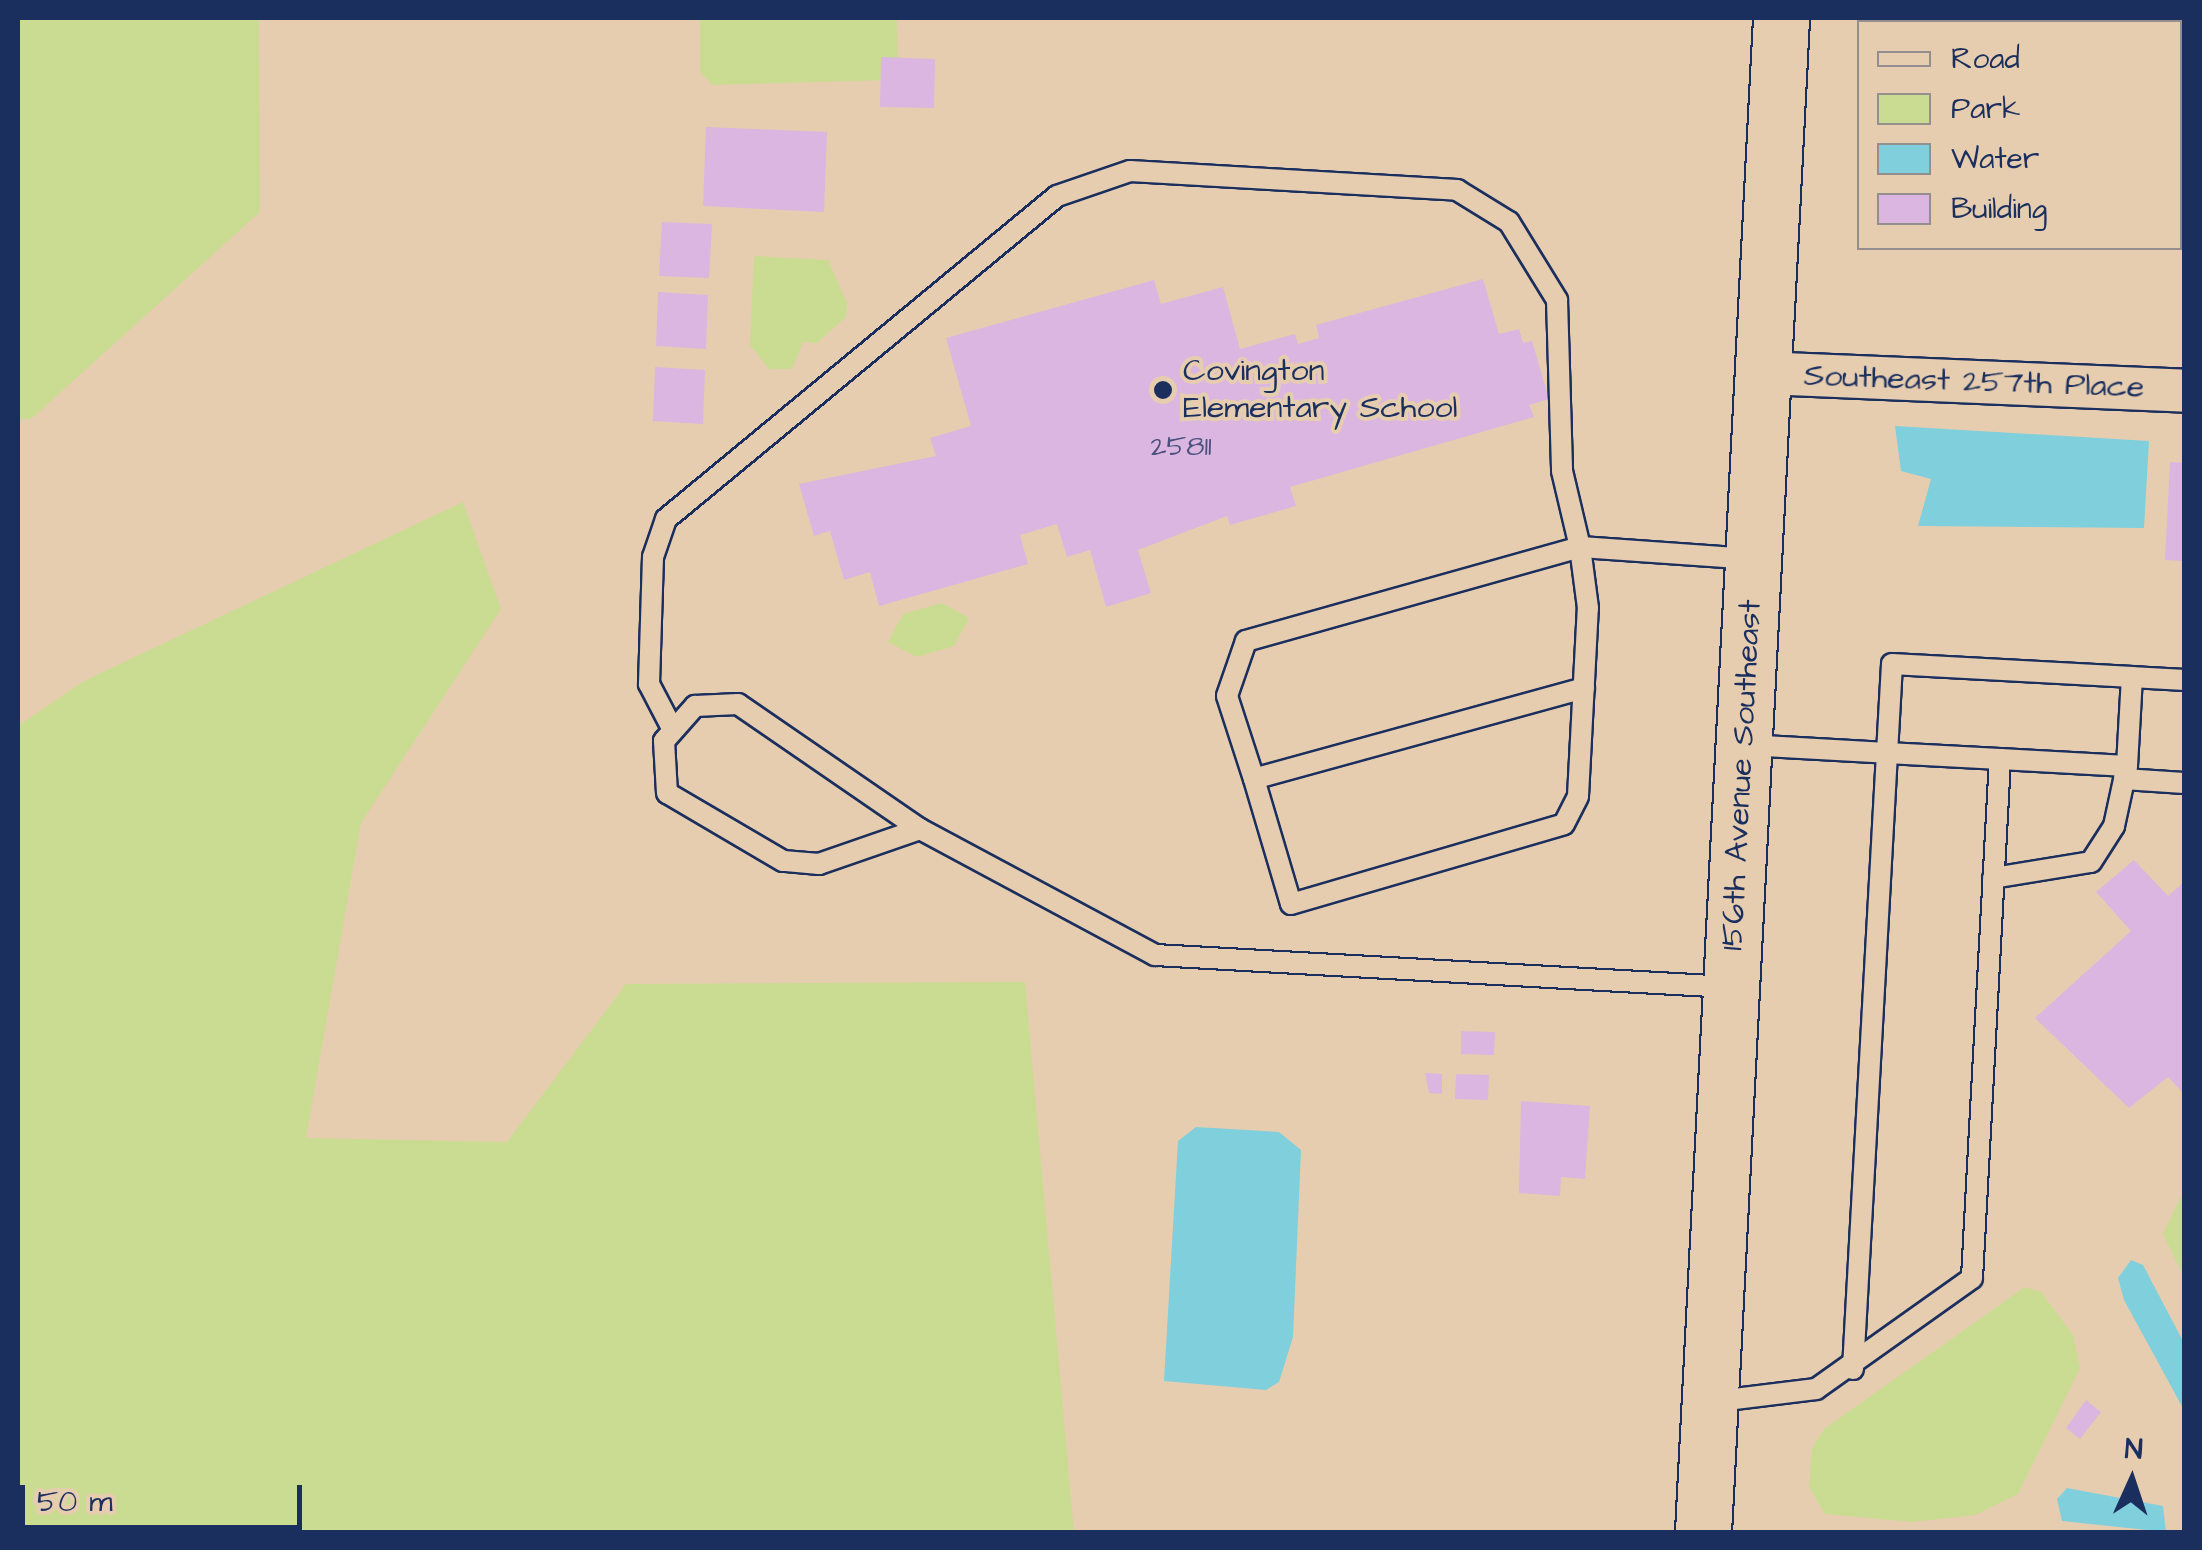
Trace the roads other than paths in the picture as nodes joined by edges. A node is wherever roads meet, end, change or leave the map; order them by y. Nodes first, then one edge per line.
1 (1781, 18) edge
2 (1763, 374) junction
3 (2184, 390) edge
4 (1580, 547) junction
5 (1753, 559) junction
6 (2132, 677) junction
7 (2184, 680) edge
8 (1584, 688) junction
9 (672, 728) junction
10 (1743, 745) junction
11 (1886, 753) junction
12 (2000, 759) junction
13 (2125, 773) junction
14 (1254, 779) junction
15 (2184, 782) edge
16 (920, 830) junction
17 (1994, 878) junction
18 (1731, 986) junction
19 (1853, 1369) junction
20 (1710, 1402) junction
21 (1703, 1532) edge

1 - 2 street, 156th Avenue Southeast
2 - 3 street, Southeast 257th Place
2 - 5 street, 156th Avenue Southeast
4 - 5 lane
4 - 8 lane
4 - 9 lane
4 - 14 lane
5 - 10 street, 156th Avenue Southeast
6 - 7 lane
6 - 11 lane
6 - 13 lane
8 - 14 lane
8 - 14 lane
9 - 16 lane
9 - 16 lane
10 - 11 lane
10 - 18 street, 156th Avenue Southeast
11 - 12 lane
11 - 19 lane
12 - 13 lane
12 - 17 lane
13 - 15 lane
13 - 17 lane
16 - 18 lane
17 - 19 lane
18 - 20 street, 156th Avenue Southeast
19 - 20 lane
20 - 21 street, 156th Avenue Southeast

